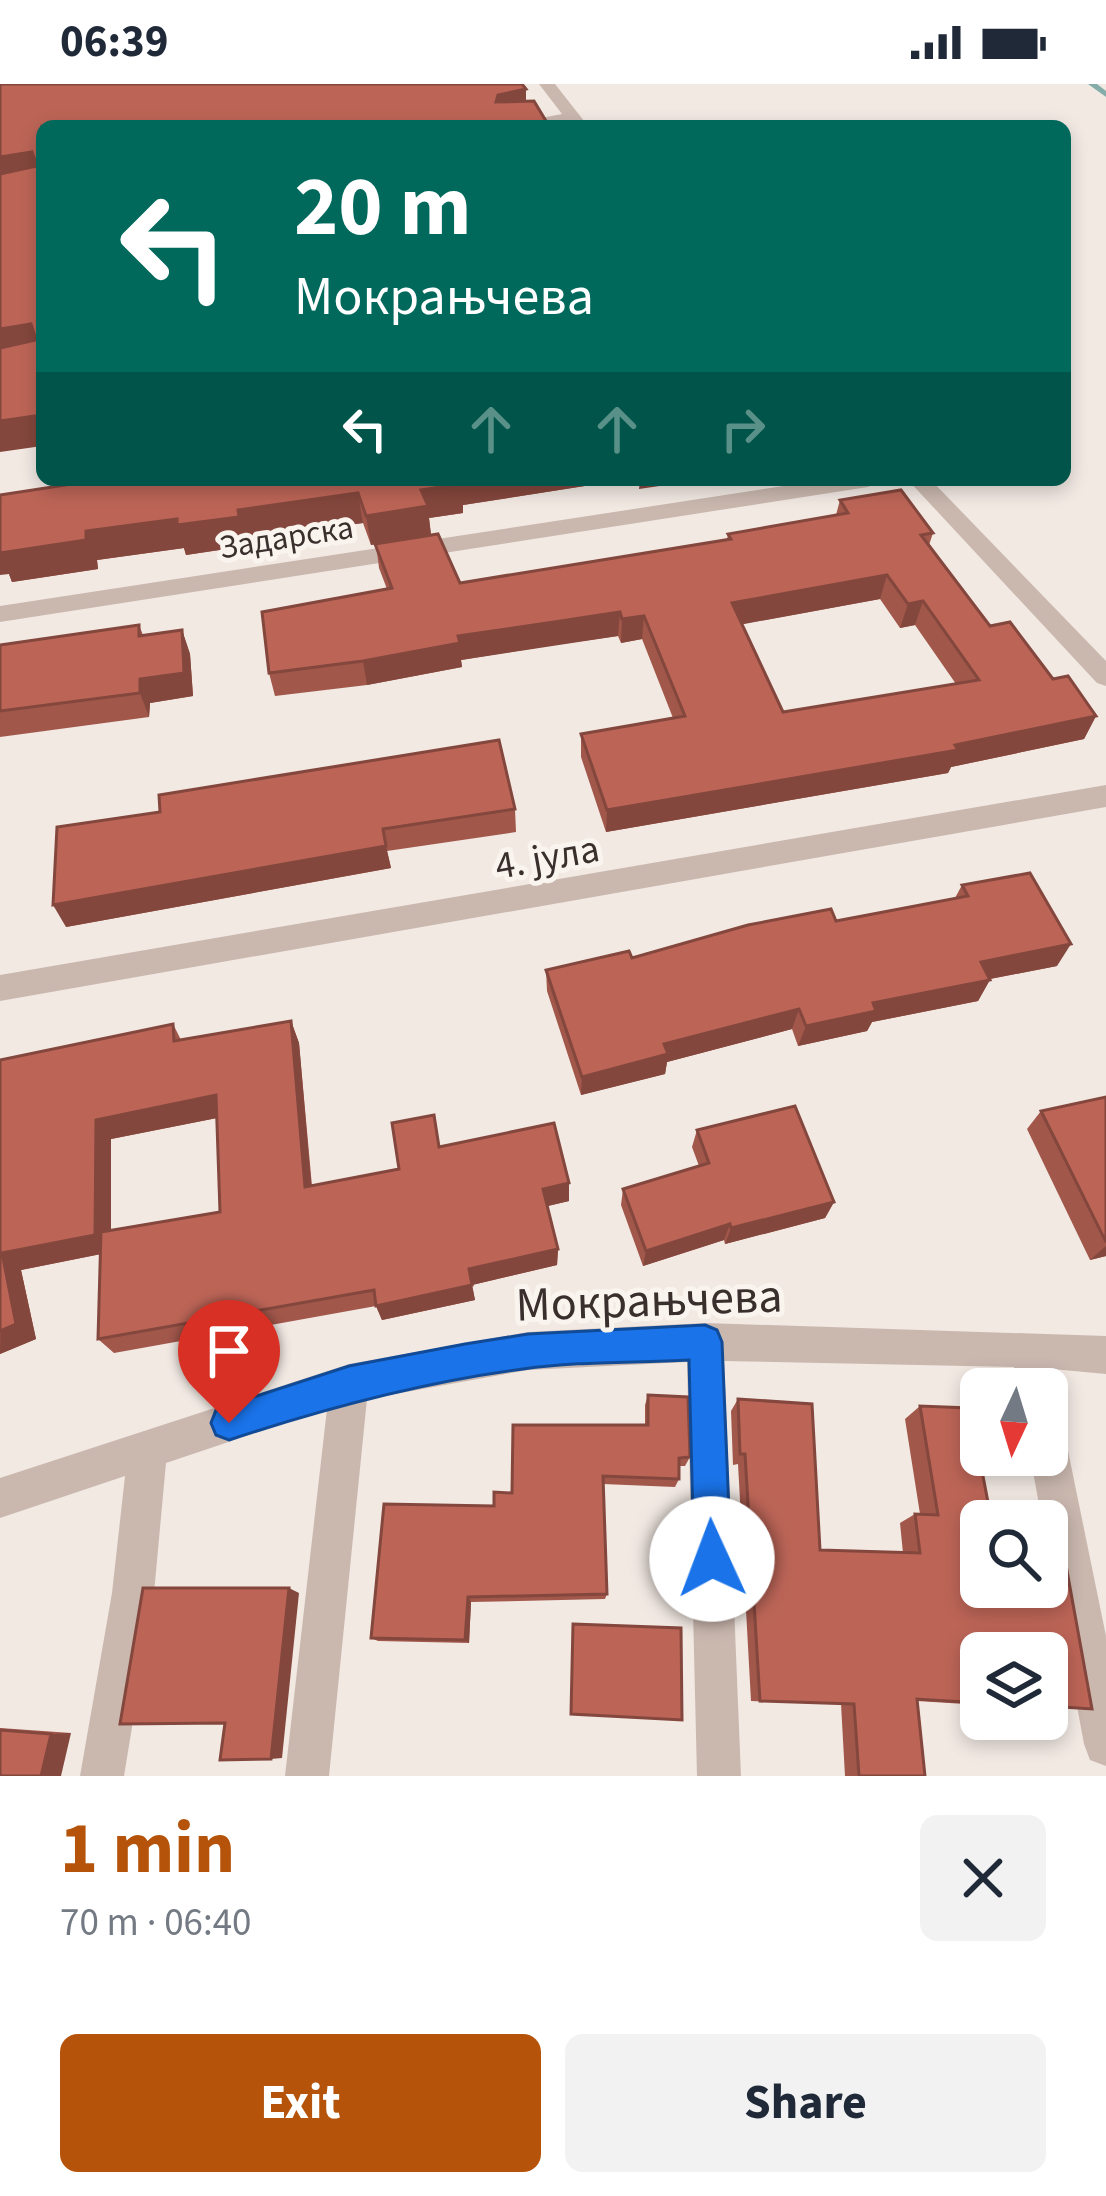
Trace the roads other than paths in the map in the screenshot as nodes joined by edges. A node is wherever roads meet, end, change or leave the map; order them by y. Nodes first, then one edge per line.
1 (547, 84) edge
2 (574, 120) edge
3 (829, 486) edge
4 (926, 486) edge
5 (0, 614) edge
6 (1106, 677) edge
7 (1106, 796) edge
8 (0, 988) edge
9 (705, 1342) junction
10 (1029, 1348) junction
11 (1106, 1355) edge
12 (1033, 1368) edge
13 (349, 1383) junction
14 (148, 1449) junction
15 (1054, 1476) edge
16 (0, 1498) edge
17 (1106, 1744) edge
18 (102, 1776) edge
19 (307, 1776) edge
20 (719, 1776) edge

1 - 2 street
3 - 5 street, Задарска
4 - 6 street
7 - 8 street, 4. јула
9 - 10 street, Мокрањчева
9 - 13 street, Мокрањчева
9 - 20 street
10 - 11 street, Мокрањчева
10 - 12 street
13 - 14 street, Мокрањчева
13 - 19 street
14 - 16 street, Мокрањчева
14 - 18 street
15 - 17 street

